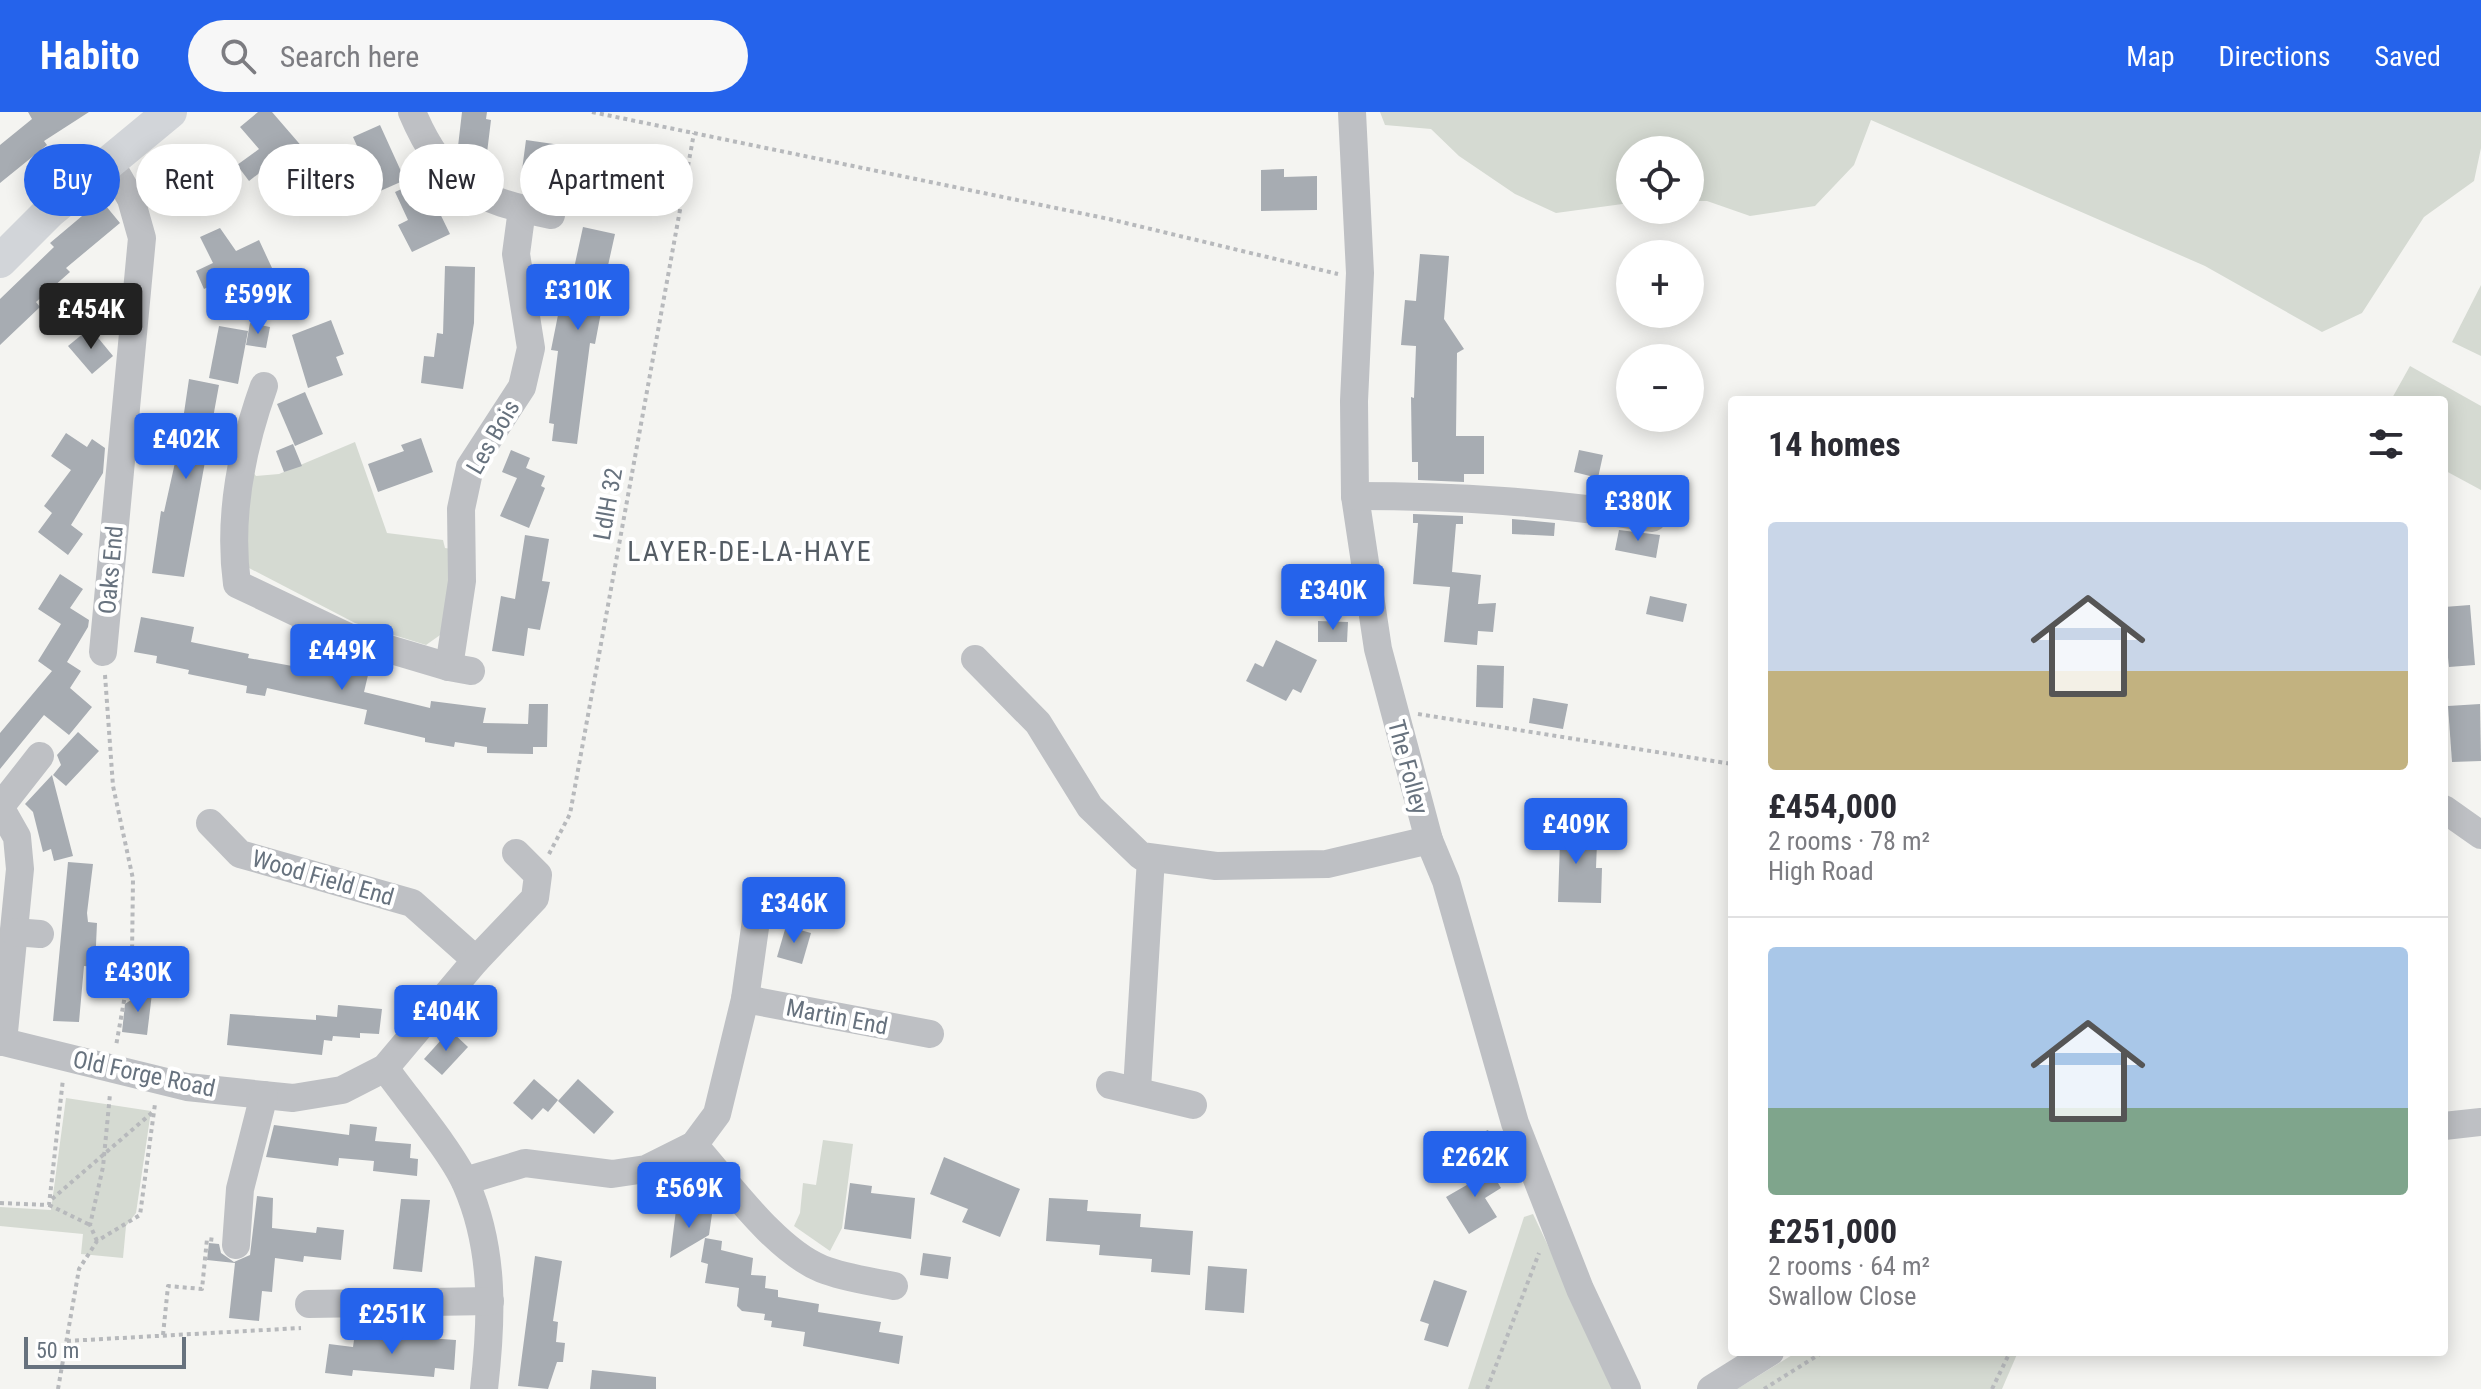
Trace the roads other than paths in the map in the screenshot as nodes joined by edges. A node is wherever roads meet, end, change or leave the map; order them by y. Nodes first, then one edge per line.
1 (170, 112) edge
2 (412, 112) edge
3 (1352, 112) edge
4 (120, 152) edge
5 (120, 180) edge
6 (520, 208) edge
7 (45, 216) edge
8 (521, 216) edge
9 (0, 261) edge
10 (264, 386) dead end
11 (1355, 496) junction
12 (1652, 518) dead end
13 (103, 652) road end
14 (975, 659) dead end
15 (40, 756) dead end
16 (0, 807) edge
17 (2448, 812) edge
18 (210, 823) dead end
19 (2481, 835) edge
20 (1429, 840) junction
21 (516, 853) dead end
22 (1151, 858) junction
23 (760, 892) dead end
24 (476, 960) junction
25 (745, 999) junction
26 (930, 1034) dead end
27 (2, 1042) edge
28 (385, 1068) junction
29 (264, 1095) junction
30 (1193, 1105) dead end
31 (2481, 1122) edge
32 (2448, 1126) edge
33 (694, 1145) junction
34 (465, 1181) junction
35 (236, 1244) road end
36 (894, 1286) dead end
37 (490, 1301) junction
38 (309, 1304) road end
39 (1764, 1356) edge
40 (484, 1389) edge
41 (1627, 1389) edge
42 (1711, 1389) edge

1 - 4 main road
2 - 6 street
3 - 11 street, The Folley
5 - 13 street, Oaks End
7 - 9 main road
8 - 10 street, Les Bois
11 - 12 street
11 - 20 street, The Folley
14 - 22 street
15 - 16 street
16 - 27 street
17 - 19 street
18 - 24 street, Wood Field End
20 - 22 street
20 - 41 street, The Folley
21 - 24 street, Old Forge Road
22 - 30 street
23 - 25 street
24 - 28 street, Old Forge Road
25 - 26 street, Martin End
25 - 33 street
27 - 29 street, Old Forge Road
28 - 29 street, Old Forge Road
28 - 34 street
29 - 35 street
31 - 32 street
33 - 34 street
33 - 36 street
34 - 37 street
37 - 38 street
37 - 40 street
39 - 42 street

